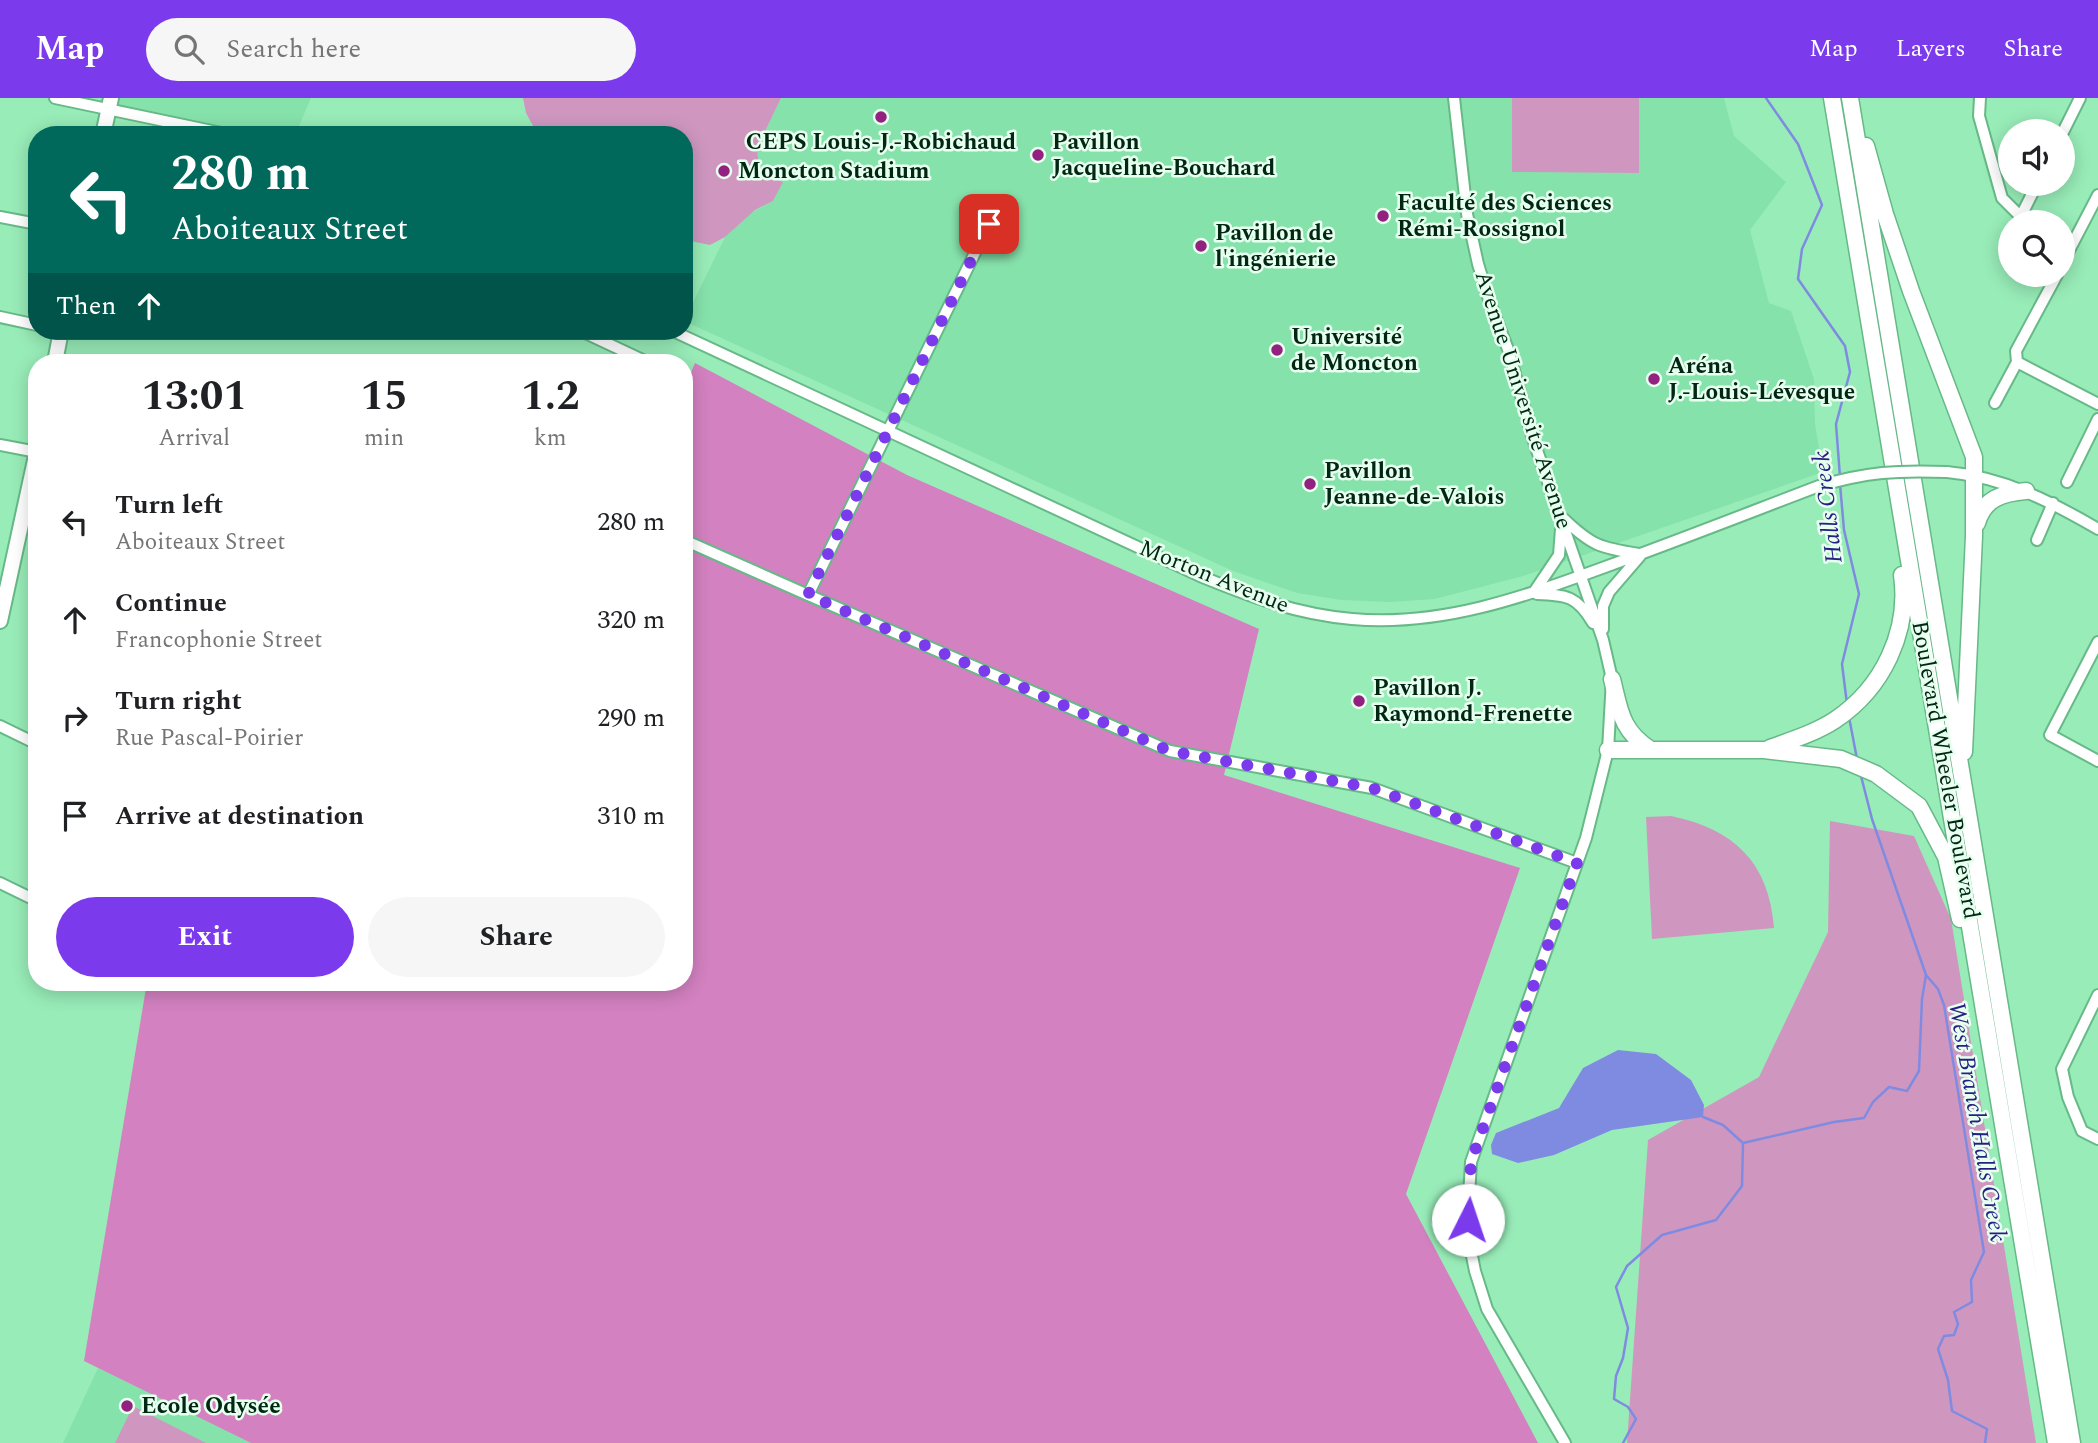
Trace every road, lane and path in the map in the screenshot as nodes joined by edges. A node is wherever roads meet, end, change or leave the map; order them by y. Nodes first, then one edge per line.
1 (55, 98) edge
2 (1454, 98) edge
3 (1832, 98) edge
4 (1980, 98) edge
5 (2080, 98) edge
6 (1850, 99) edge
7 (110, 103) edge
8 (2070, 119) edge
9 (105, 126) edge
10 (197, 126) edge
11 (2098, 195) edge
12 (2013, 210) edge
13 (0, 216) edge
14 (28, 222) edge
15 (989, 224) dead end
16 (2075, 234) edge
17 (2051, 287) edge
18 (0, 317) edge
19 (28, 323) edge
20 (600, 340) edge
21 (693, 340) edge
22 (631, 354) edge
23 (2017, 362) junction
24 (1878, 367) junction
25 (1994, 402) dead end
26 (2098, 404) edge
27 (2098, 419) edge
28 (888, 429) junction
29 (0, 445) edge
30 (28, 450) edge
31 (1973, 474) junction
32 (2067, 482) dead end
33 (2026, 491) junction
34 (28, 493) edge
35 (2053, 503) junction
36 (1560, 515) junction
37 (2098, 529) edge
38 (1974, 536) junction
39 (2037, 540) dead end
40 (693, 544) edge
41 (1642, 554) junction
42 (1582, 575) junction
43 (1532, 594) junction
44 (808, 595) junction
45 (0, 621) edge
46 (1603, 640) junction
47 (2098, 642) edge
48 (1612, 679) junction
49 (0, 726) edge
50 (28, 740) edge
51 (1608, 750) junction
52 (1651, 750) junction
53 (1765, 750) junction
54 (2098, 761) edge
55 (1577, 863) junction
56 (0, 883) edge
57 (28, 897) edge
58 (2098, 995) edge
59 (2002, 1025) junction
60 (1993, 1058) junction
61 (2098, 1139) edge
62 (1565, 1443) edge
63 (2056, 1443) edge
64 (2072, 1443) edge

1 - 7 street
2 - 36 street, Avenue Université Avenue
3 - 24 highway, Boulevard Wheeler Boulevard
4 - 12 street
5 - 8 street
6 - 31 highway
6 - 59 highway, Boulevard Wheeler Boulevard
7 - 9 main road
7 - 10 street
11 - 16 street
13 - 14 street
15 - 28 street
17 - 23 street
18 - 19 street
20 - 22 street
21 - 28 street, Morton Avenue
23 - 25 street
23 - 26 street
24 - 53 highway
24 - 60 highway, Boulevard Wheeler Boulevard
27 - 32 street
28 - 43 street, Morton Avenue
28 - 44 street
29 - 30 street
31 - 33 street, Morton Avenue
31 - 38 highway
31 - 41 street, Morton Avenue, bridge
33 - 35 street, Morton Avenue
33 - 38 highway
34 - 45 main road
35 - 37 street, Morton Avenue
35 - 39 street
36 - 41 street
36 - 42 street, Avenue Université Avenue
36 - 43 street
38 - 59 highway
40 - 44 street
41 - 42 street, Morton Avenue
41 - 46 street
42 - 43 street, Morton Avenue
42 - 46 street, Avenue Université Avenue
43 - 46 street
44 - 55 street
46 - 48 street
47 - 54 street
48 - 51 street
48 - 52 highway
49 - 50 street
51 - 52 highway
51 - 55 street
52 - 53 highway
53 - 60 highway
55 - 62 street
56 - 57 street
58 - 61 street
59 - 64 highway, Boulevard Wheeler Boulevard
60 - 63 highway, Boulevard Wheeler Boulevard

